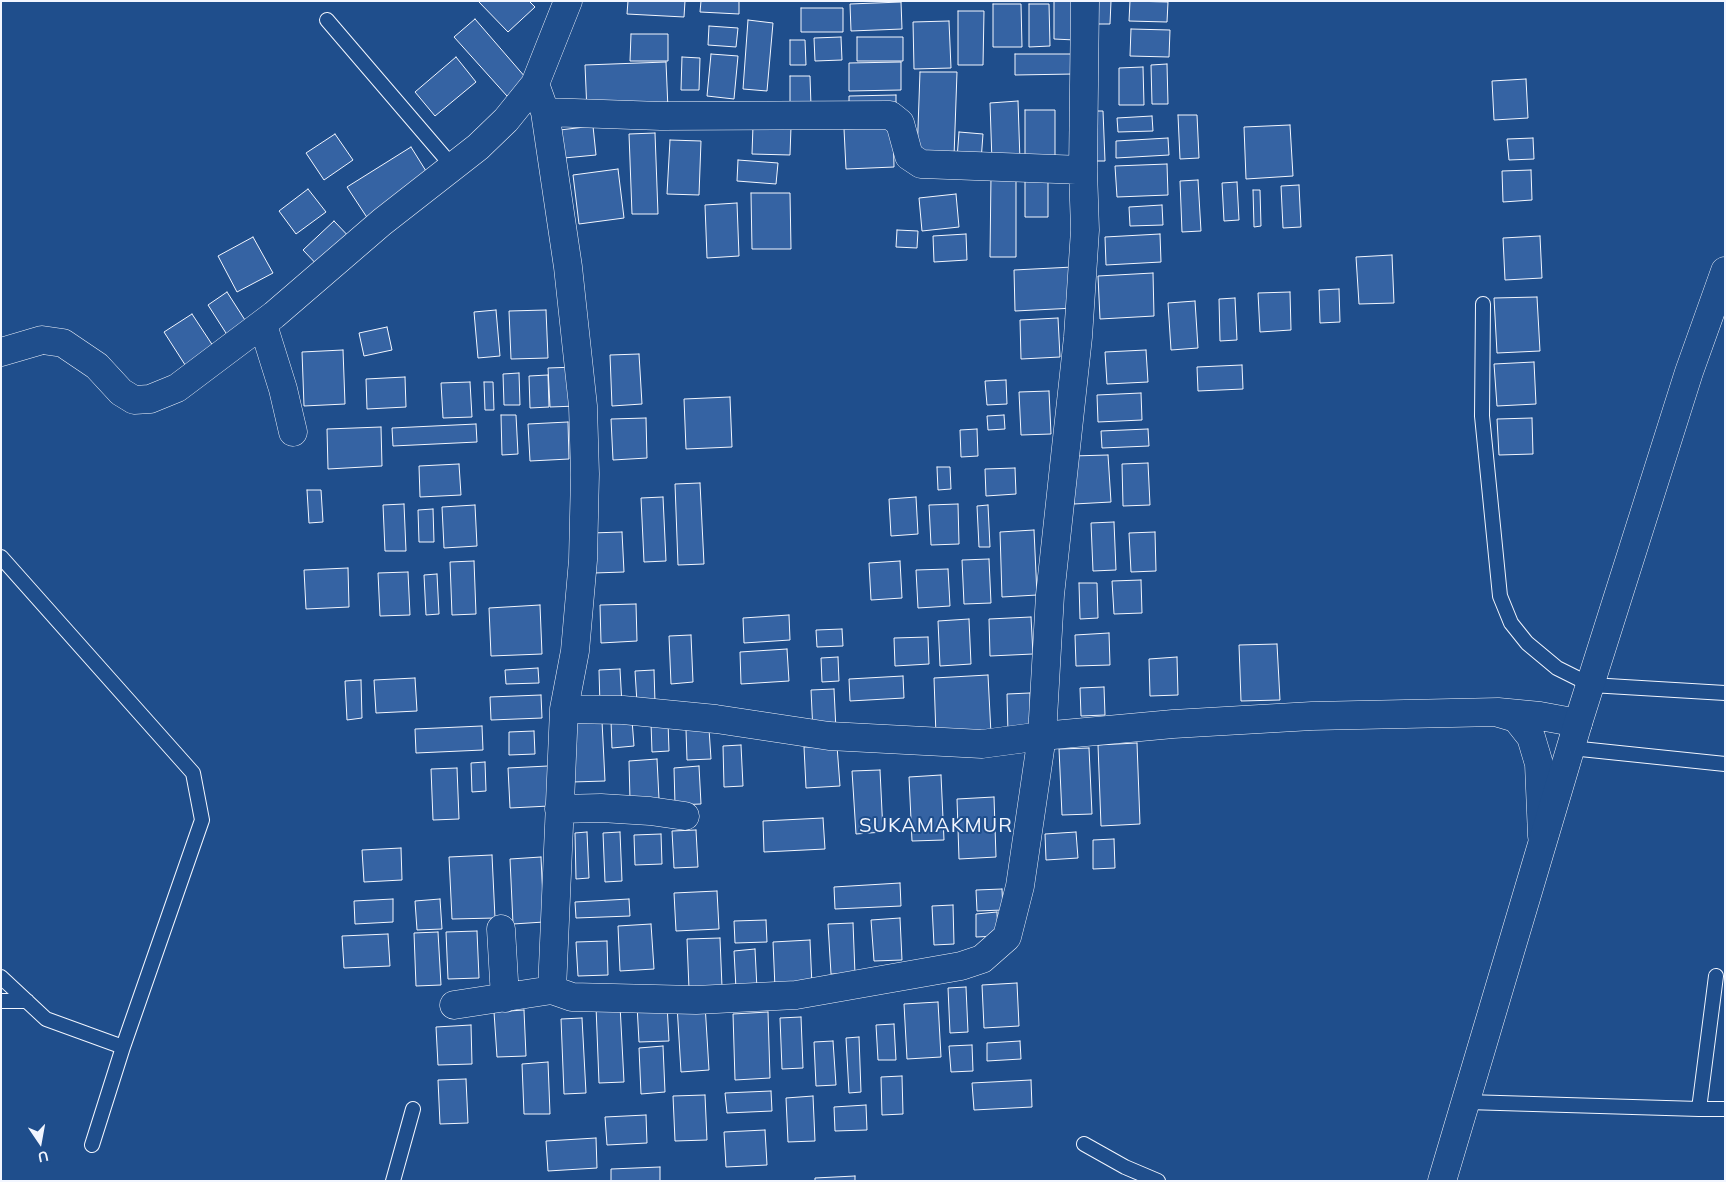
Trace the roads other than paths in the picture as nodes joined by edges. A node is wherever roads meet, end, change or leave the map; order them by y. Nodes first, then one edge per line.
1 (568, 1) edge
2 (1085, 1) edge
3 (326, 20) dead end
4 (535, 84) junction
5 (545, 112) junction
6 (453, 167) junction
7 (1083, 170) junction
8 (1725, 271) edge
9 (1483, 304) dead end
10 (262, 325) junction
11 (1, 352) edge
12 (293, 432) dead end
13 (1, 557) edge
14 (1590, 685) junction
15 (1725, 693) edge
16 (564, 709) junction
17 (1498, 712) junction
18 (1574, 735) junction
19 (1042, 736) junction
20 (1725, 764) edge
21 (559, 809) junction
22 (685, 816) dead end
23 (1542, 846) junction
24 (502, 929) dead end
25 (1716, 976) dead end
26 (1, 977) edge
27 (552, 990) junction
28 (505, 998) junction
29 (1, 1001) edge
30 (27, 1001) junction
31 (454, 1005) dead end
32 (123, 1047) junction
33 (1466, 1102) junction
34 (412, 1109) dead end
35 (1699, 1109) junction
36 (1725, 1109) edge
37 (1084, 1144) dead end
38 (92, 1145) dead end
39 (393, 1181) edge
40 (1158, 1181) edge
41 (1442, 1181) edge

1 - 4 street
2 - 7 street
3 - 6 lane
4 - 5 street
4 - 6 street
5 - 7 street
5 - 16 street
6 - 10 street
7 - 19 street
8 - 14 street
9 - 14 lane
10 - 11 street
10 - 12 street
13 - 32 lane
14 - 15 lane
14 - 18 street
16 - 19 street
16 - 21 street
17 - 18 street
17 - 19 street
17 - 23 street
18 - 20 lane
18 - 23 street
19 - 27 street
21 - 22 street
21 - 27 street
23 - 33 street
24 - 28 street
25 - 35 lane
26 - 30 lane
27 - 28 street
28 - 31 street
29 - 30 lane
30 - 32 lane
32 - 38 lane
33 - 35 lane
33 - 41 street
34 - 39 lane
35 - 36 lane
37 - 40 lane

